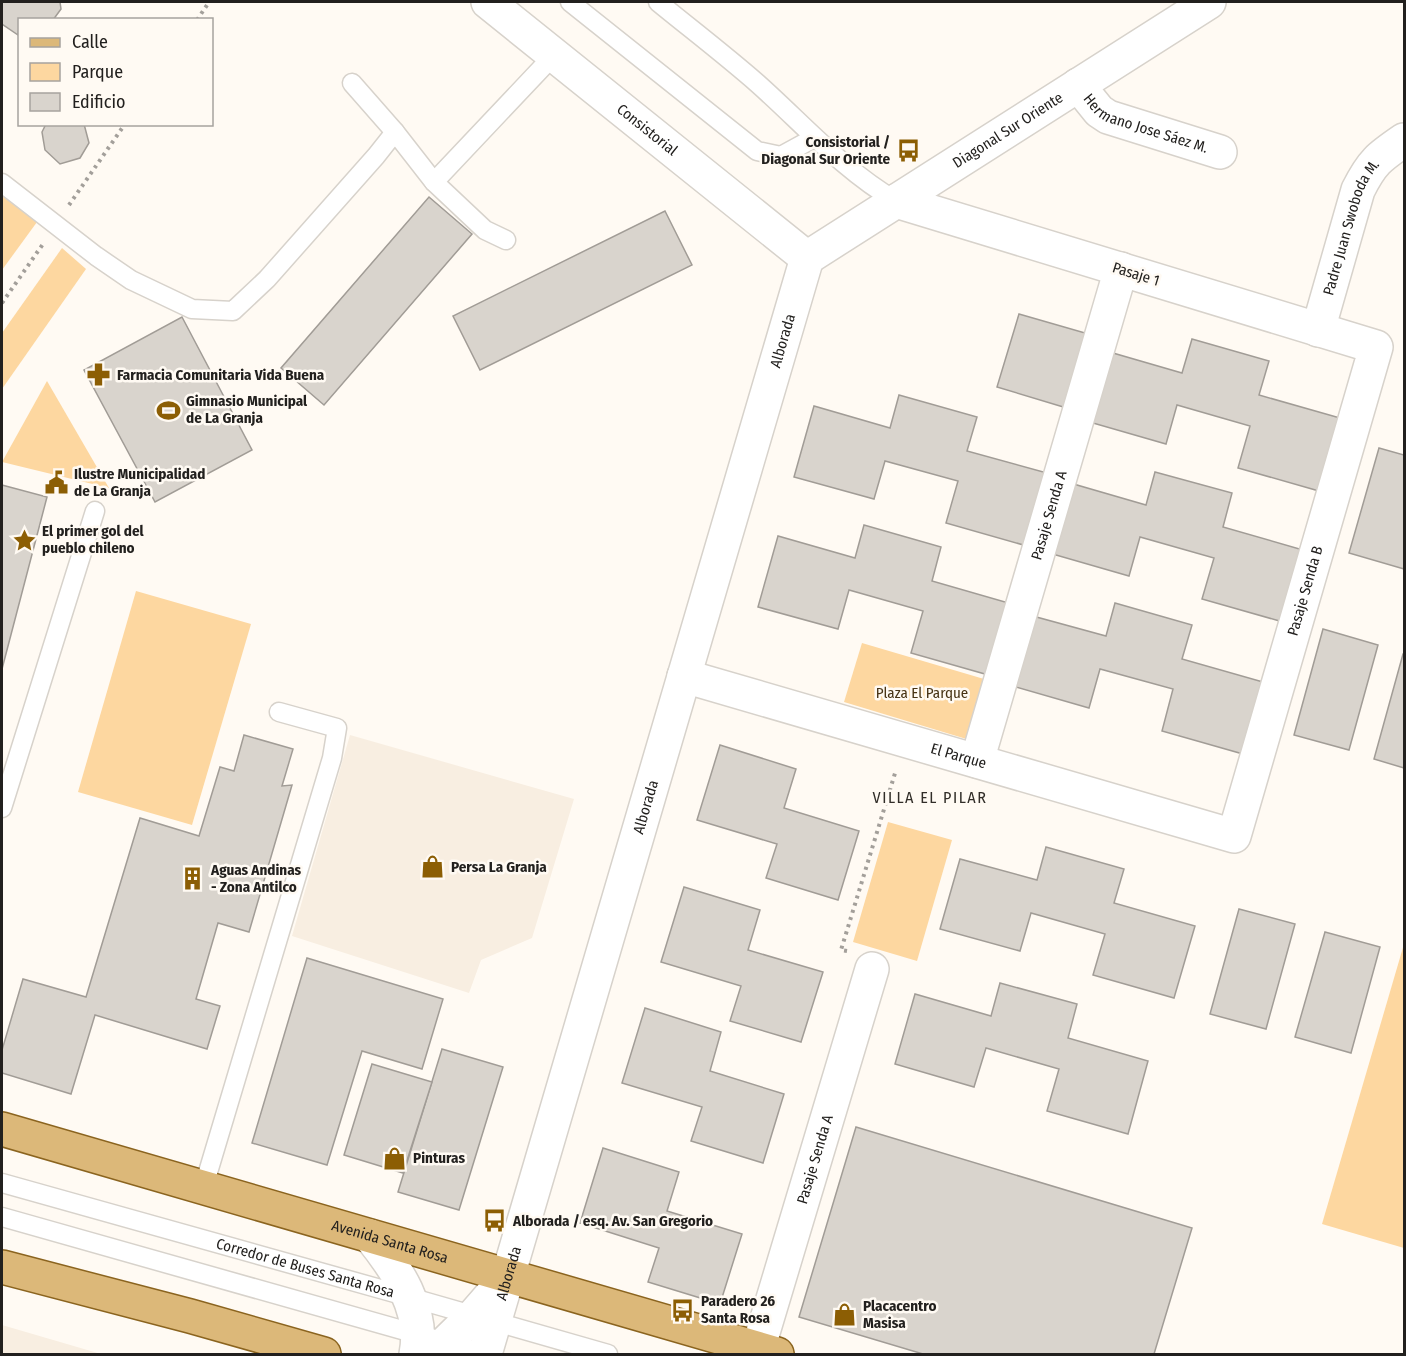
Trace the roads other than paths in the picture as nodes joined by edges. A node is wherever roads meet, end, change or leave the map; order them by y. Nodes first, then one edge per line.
1 (488, 2) edge
2 (570, 2) edge
3 (658, 2) edge
4 (1209, 2) edge
5 (554, 55) junction
6 (352, 84) dead end
7 (1078, 85) junction
8 (395, 132) junction
9 (814, 138) junction
10 (1220, 152) dead end
11 (1396, 154) edge
12 (434, 182) junction
13 (2, 183) edge
14 (897, 201) junction
15 (506, 240) dead end
16 (807, 258) junction
17 (1121, 269) junction
18 (1318, 330) junction
19 (1376, 347) joint
20 (95, 511) dead end
21 (684, 676) junction
22 (279, 712) dead end
23 (977, 761) junction
24 (2, 808) edge
25 (1234, 836) joint
26 (872, 969) road end
27 (2, 1129) edge
28 (2, 1183) edge
29 (203, 1189) junction
30 (2, 1216) edge
31 (2, 1231) edge
32 (60, 1232) junction
33 (370, 1236) junction
34 (2, 1267) edge
35 (508, 1276) junction
36 (409, 1297) junction
37 (485, 1318) junction
38 (428, 1346) edge
39 (310, 1352) edge
40 (767, 1352) edge
41 (486, 1354) edge
42 (608, 1354) edge

1 - 5 street, Consistorial
2 - 9 lane
3 - 9 lane
4 - 7 street, Diagonal Sur Oriente
5 - 12 lane
5 - 16 street, Consistorial
6 - 8 lane
7 - 10 street, Hermano Jose Sáez M.
7 - 14 street, Diagonal Sur Oriente
8 - 12 lane
8 - 13 lane
9 - 14 lane
11 - 18 street, Padre Juan Swoboda M.
12 - 15 lane
14 - 16 street, Diagonal Sur Oriente
14 - 17 street, Pasaje 1
16 - 21 street, Alborada
17 - 18 street, Pasaje 1
17 - 23 street, Pasaje Senda A
18 - 19 street, Pasaje 1
19 - 25 street, Pasaje Senda B
20 - 24 lane
21 - 23 street, El Parque
21 - 35 street, Alborada
22 - 29 lane
23 - 25 street, El Parque
26 - 40 street, Pasaje Senda A
27 - 29 main road, Avenida Santa Rosa
28 - 36 lane, Corredor de Buses Santa Rosa
29 - 33 main road, Avenida Santa Rosa
30 - 32 lane
31 - 32 lane
32 - 38 lane
33 - 35 main road, Avenida Santa Rosa
33 - 36 street
34 - 39 main road
35 - 37 street, Alborada
35 - 40 main road, Avenida Santa Rosa
36 - 37 lane, Corredor de Buses Santa Rosa
36 - 38 street
37 - 38 street
37 - 41 street, Alborada
37 - 42 lane, Corredor de Buses Santa Rosa
38 - 41 lane

